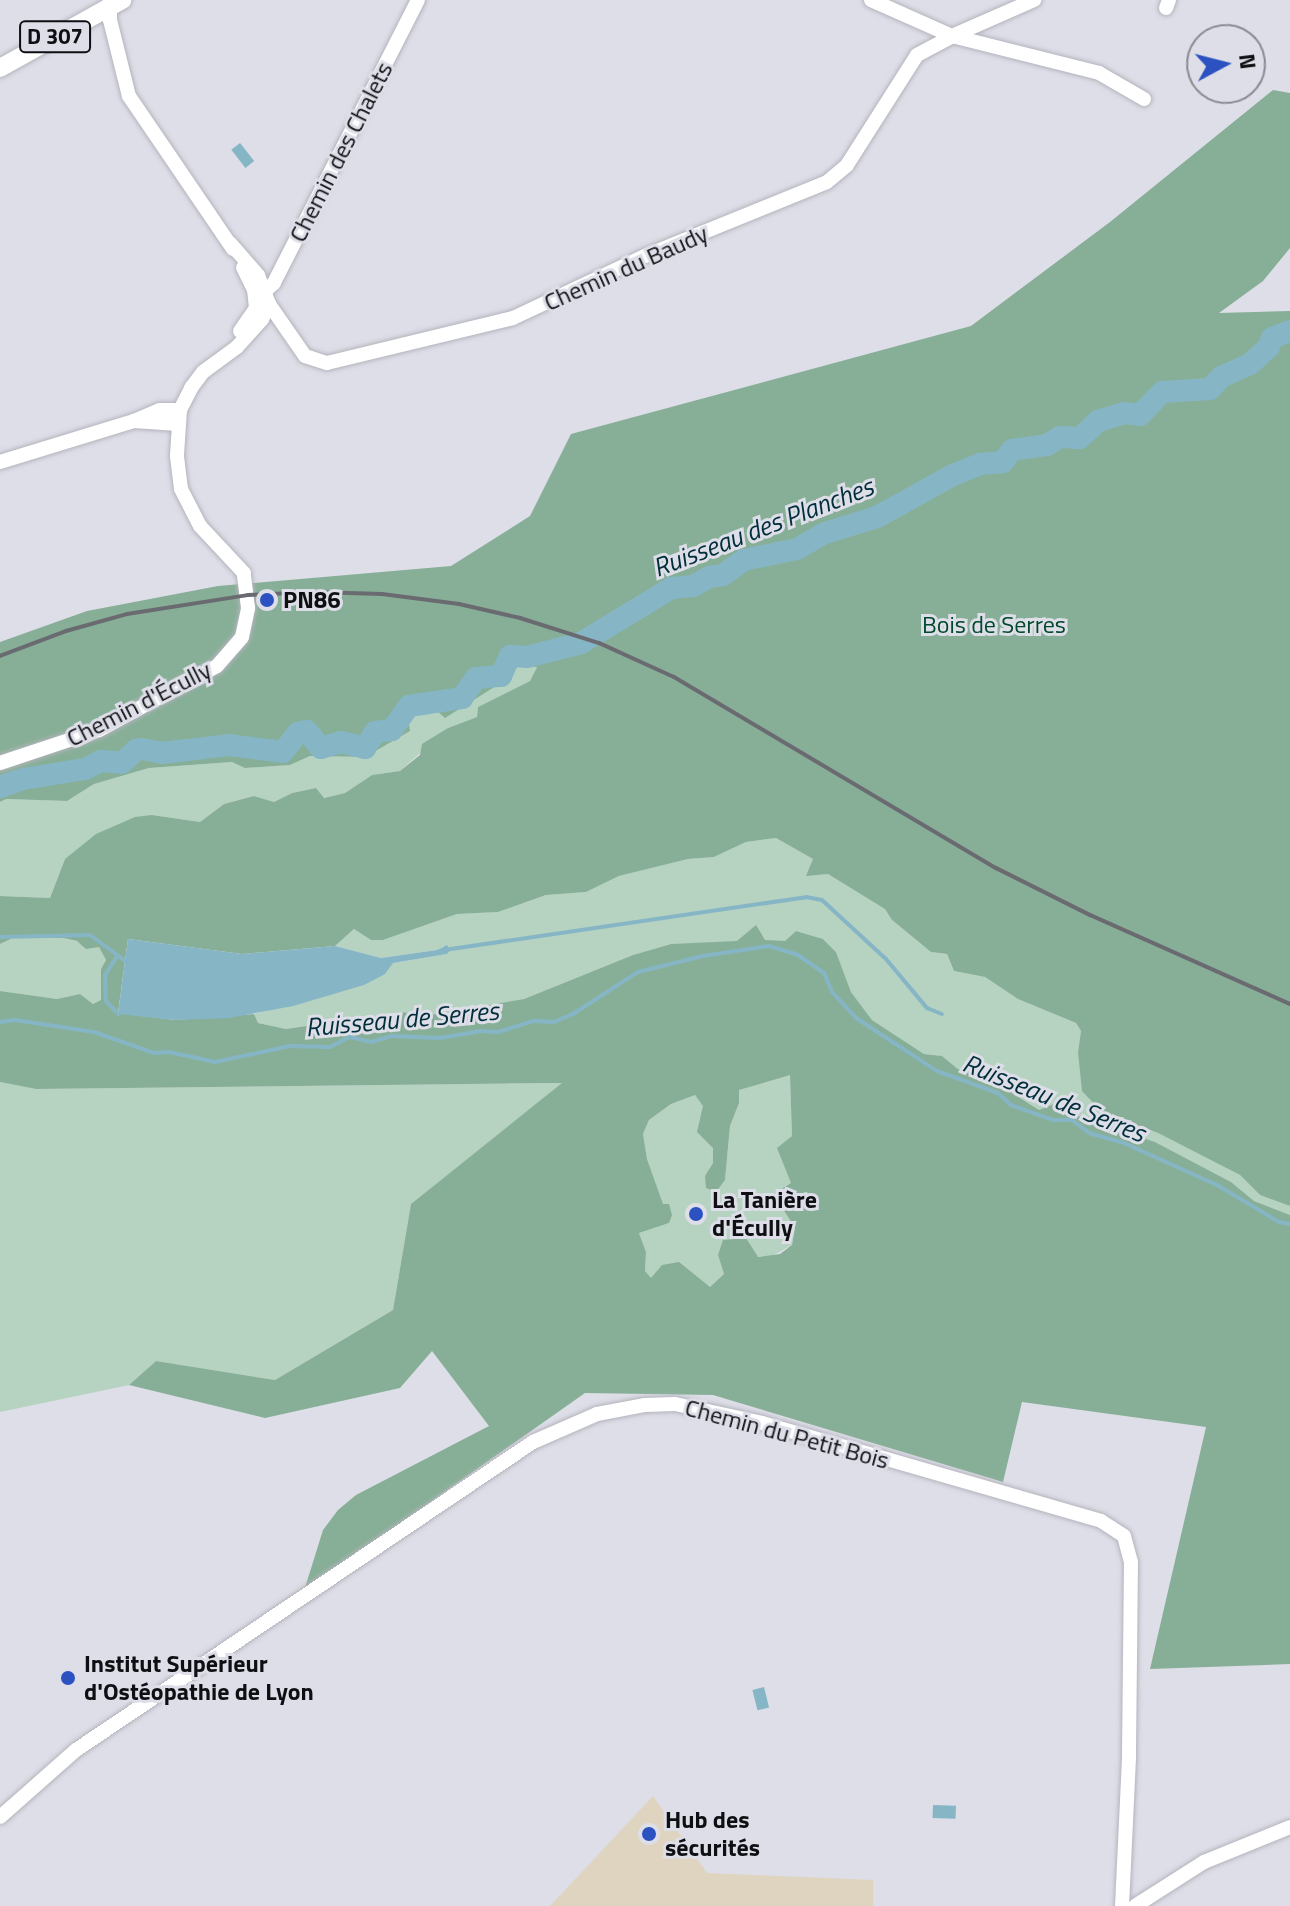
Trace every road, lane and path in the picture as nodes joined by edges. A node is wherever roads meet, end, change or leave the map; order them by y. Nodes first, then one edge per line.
1 (418, 0) edge
2 (871, 0) edge
3 (1034, 0) edge
4 (114, 2) edge
5 (952, 36) junction
6 (0, 68) edge
7 (1144, 99) dead end
8 (264, 298) junction
9 (179, 417) junction
10 (0, 462) edge
11 (0, 763) edge
12 (0, 1817) edge
13 (1290, 1827) edge
14 (1122, 1906) edge
15 (1135, 1906) edge

1 - 8 street, Chemin des Chalets
2 - 5 street
3 - 5 street, Chemin du Baudy
4 - 6 main road, D 307
4 - 8 street
5 - 7 street
5 - 8 street, Chemin du Baudy
8 - 9 street
9 - 10 street
9 - 11 street, Chemin d'Écully
12 - 14 street, Chemin du Petit Bois
13 - 15 street

